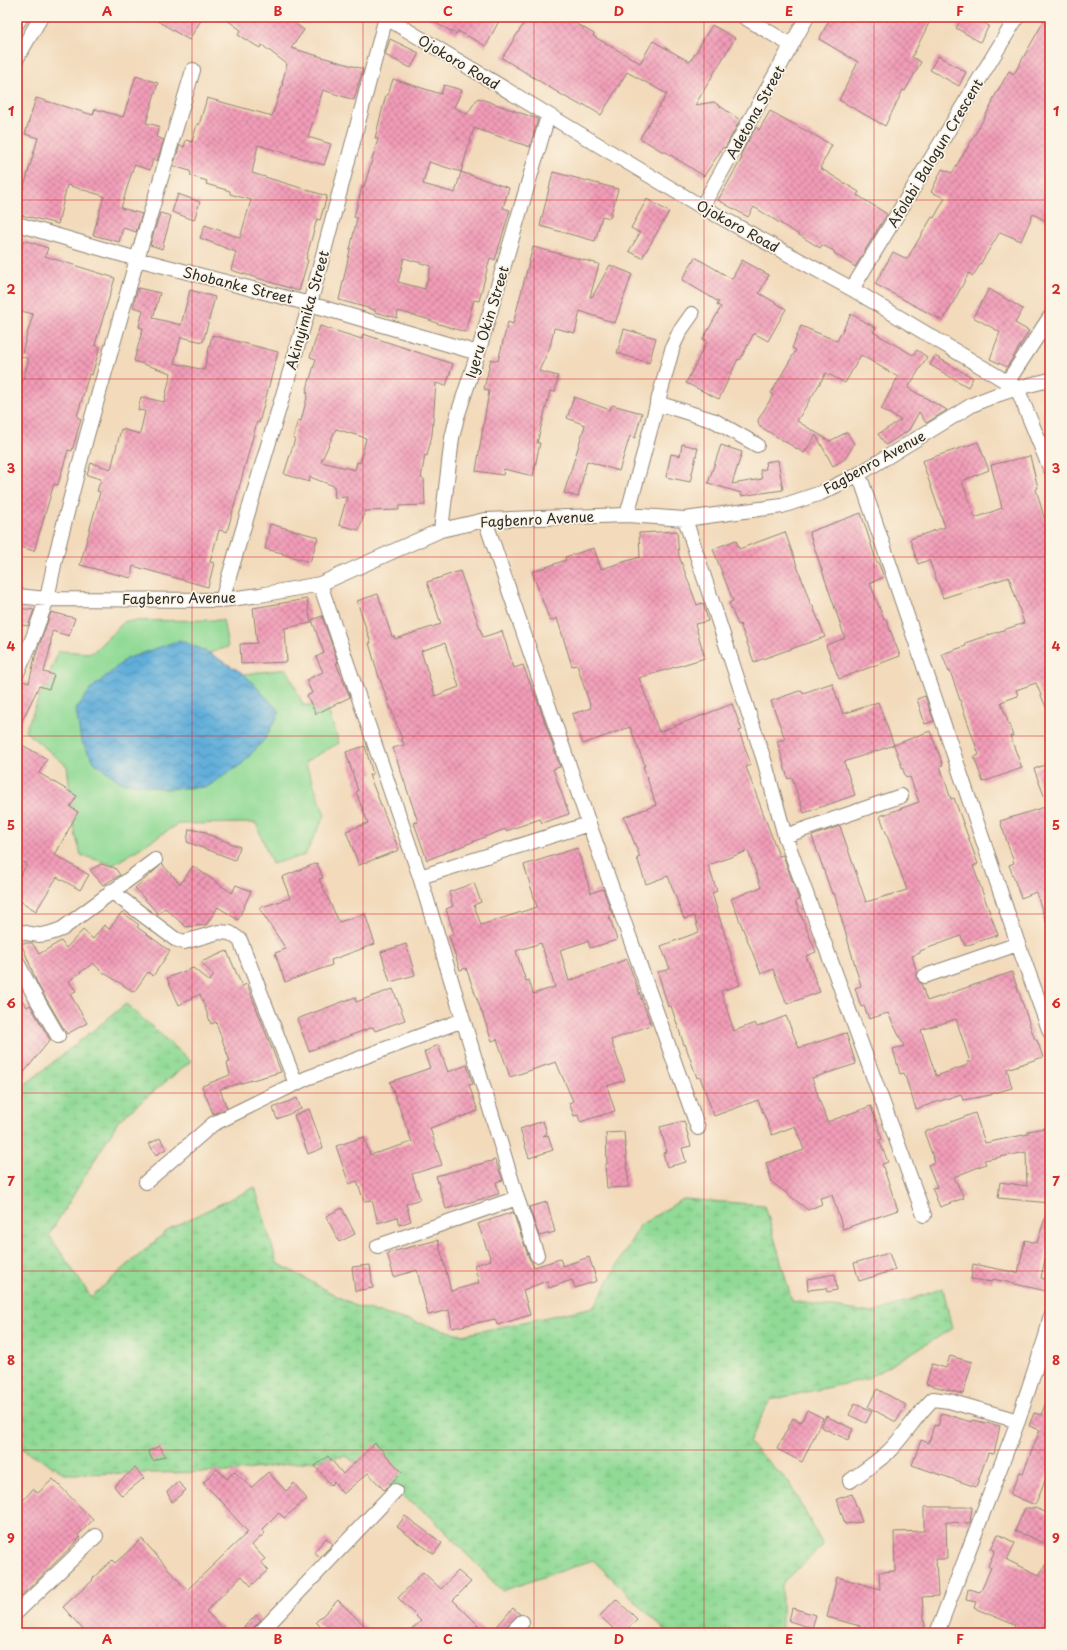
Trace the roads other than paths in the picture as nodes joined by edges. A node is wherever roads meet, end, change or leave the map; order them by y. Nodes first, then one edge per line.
1 (21, 17) edge
2 (41, 17) edge
3 (386, 17) edge
4 (744, 17) edge
5 (807, 17) edge
6 (1017, 17) edge
7 (17, 23) edge
8 (791, 45) junction
9 (17, 58) edge
10 (194, 70) dead end
11 (548, 116) junction
12 (702, 207) junction
13 (17, 224) edge
14 (137, 259) junction
15 (852, 289) junction
16 (310, 304) junction
17 (692, 314) dead end
18 (1050, 317) edge
19 (478, 353) junction
20 (1050, 380) edge
21 (1013, 385) junction
22 (657, 403) junction
23 (757, 445) dead end
24 (1050, 468) edge
25 (859, 474) junction
26 (627, 515) junction
27 (685, 519) junction
28 (485, 520) junction
29 (441, 530) junction
30 (320, 584) junction
31 (17, 596) edge
32 (47, 599) junction
33 (222, 600) junction
34 (17, 673) edge
35 (901, 796) dead end
36 (589, 824) junction
37 (785, 836) junction
38 (155, 860) dead end
39 (420, 877) junction
40 (111, 891) junction
41 (17, 931) edge
42 (1018, 944) junction
43 (17, 962) edge
44 (925, 976) dead end
45 (463, 1020) junction
46 (1050, 1032) edge
47 (58, 1036) dead end
48 (296, 1084) junction
49 (698, 1128) dead end
50 (146, 1182) dead end
51 (517, 1198) junction
52 (924, 1215) dead end
53 (378, 1246) dead end
54 (538, 1255) dead end
55 (1050, 1318) edge
56 (1018, 1421) junction
57 (850, 1481) dead end
58 (395, 1491) dead end
59 (96, 1536) dead end
60 (17, 1612) edge
61 (522, 1622) dead end
62 (260, 1633) edge
63 (511, 1633) edge
64 (937, 1633) edge

1 - 7 street
2 - 9 street
3 - 11 street, Ojokoro Road
3 - 16 street, Akinyimika Street
4 - 8 street
5 - 8 street, Adetona Street
6 - 15 street, Afolabi Balogun Crescent
8 - 12 street, Adetona Street
10 - 14 street
11 - 12 street, Ojokoro Road
11 - 19 street, Iyeru Okin Street
12 - 15 street, Ojokoro Road
13 - 14 street, Shobanke Street
14 - 16 street, Shobanke Street
14 - 32 street
15 - 21 street, Ojokoro Road
16 - 19 street, Shobanke Street
16 - 33 street, Akinyimika Street
17 - 22 street
18 - 21 street
19 - 29 street, Iyeru Okin Street
20 - 21 street, Fagbenro Avenue
21 - 24 street
21 - 25 street, Fagbenro Avenue
22 - 23 street
22 - 26 street
25 - 27 street, Fagbenro Avenue
25 - 42 street
26 - 27 street, Fagbenro Avenue
26 - 28 street, Fagbenro Avenue
27 - 37 street
28 - 29 street, Fagbenro Avenue
28 - 36 street
29 - 30 street, Fagbenro Avenue
30 - 33 street, Fagbenro Avenue
30 - 39 street
31 - 32 street, Fagbenro Avenue
32 - 33 street, Fagbenro Avenue
32 - 34 street
35 - 37 street
36 - 39 street
36 - 49 street
37 - 52 street
38 - 40 street
39 - 45 street
40 - 41 street
40 - 48 street
42 - 44 street
42 - 46 street
43 - 47 street
45 - 48 street
45 - 51 street
48 - 50 street
51 - 53 street
51 - 54 street
55 - 56 street
56 - 57 street
56 - 64 street
58 - 62 street
59 - 60 street
61 - 63 street

